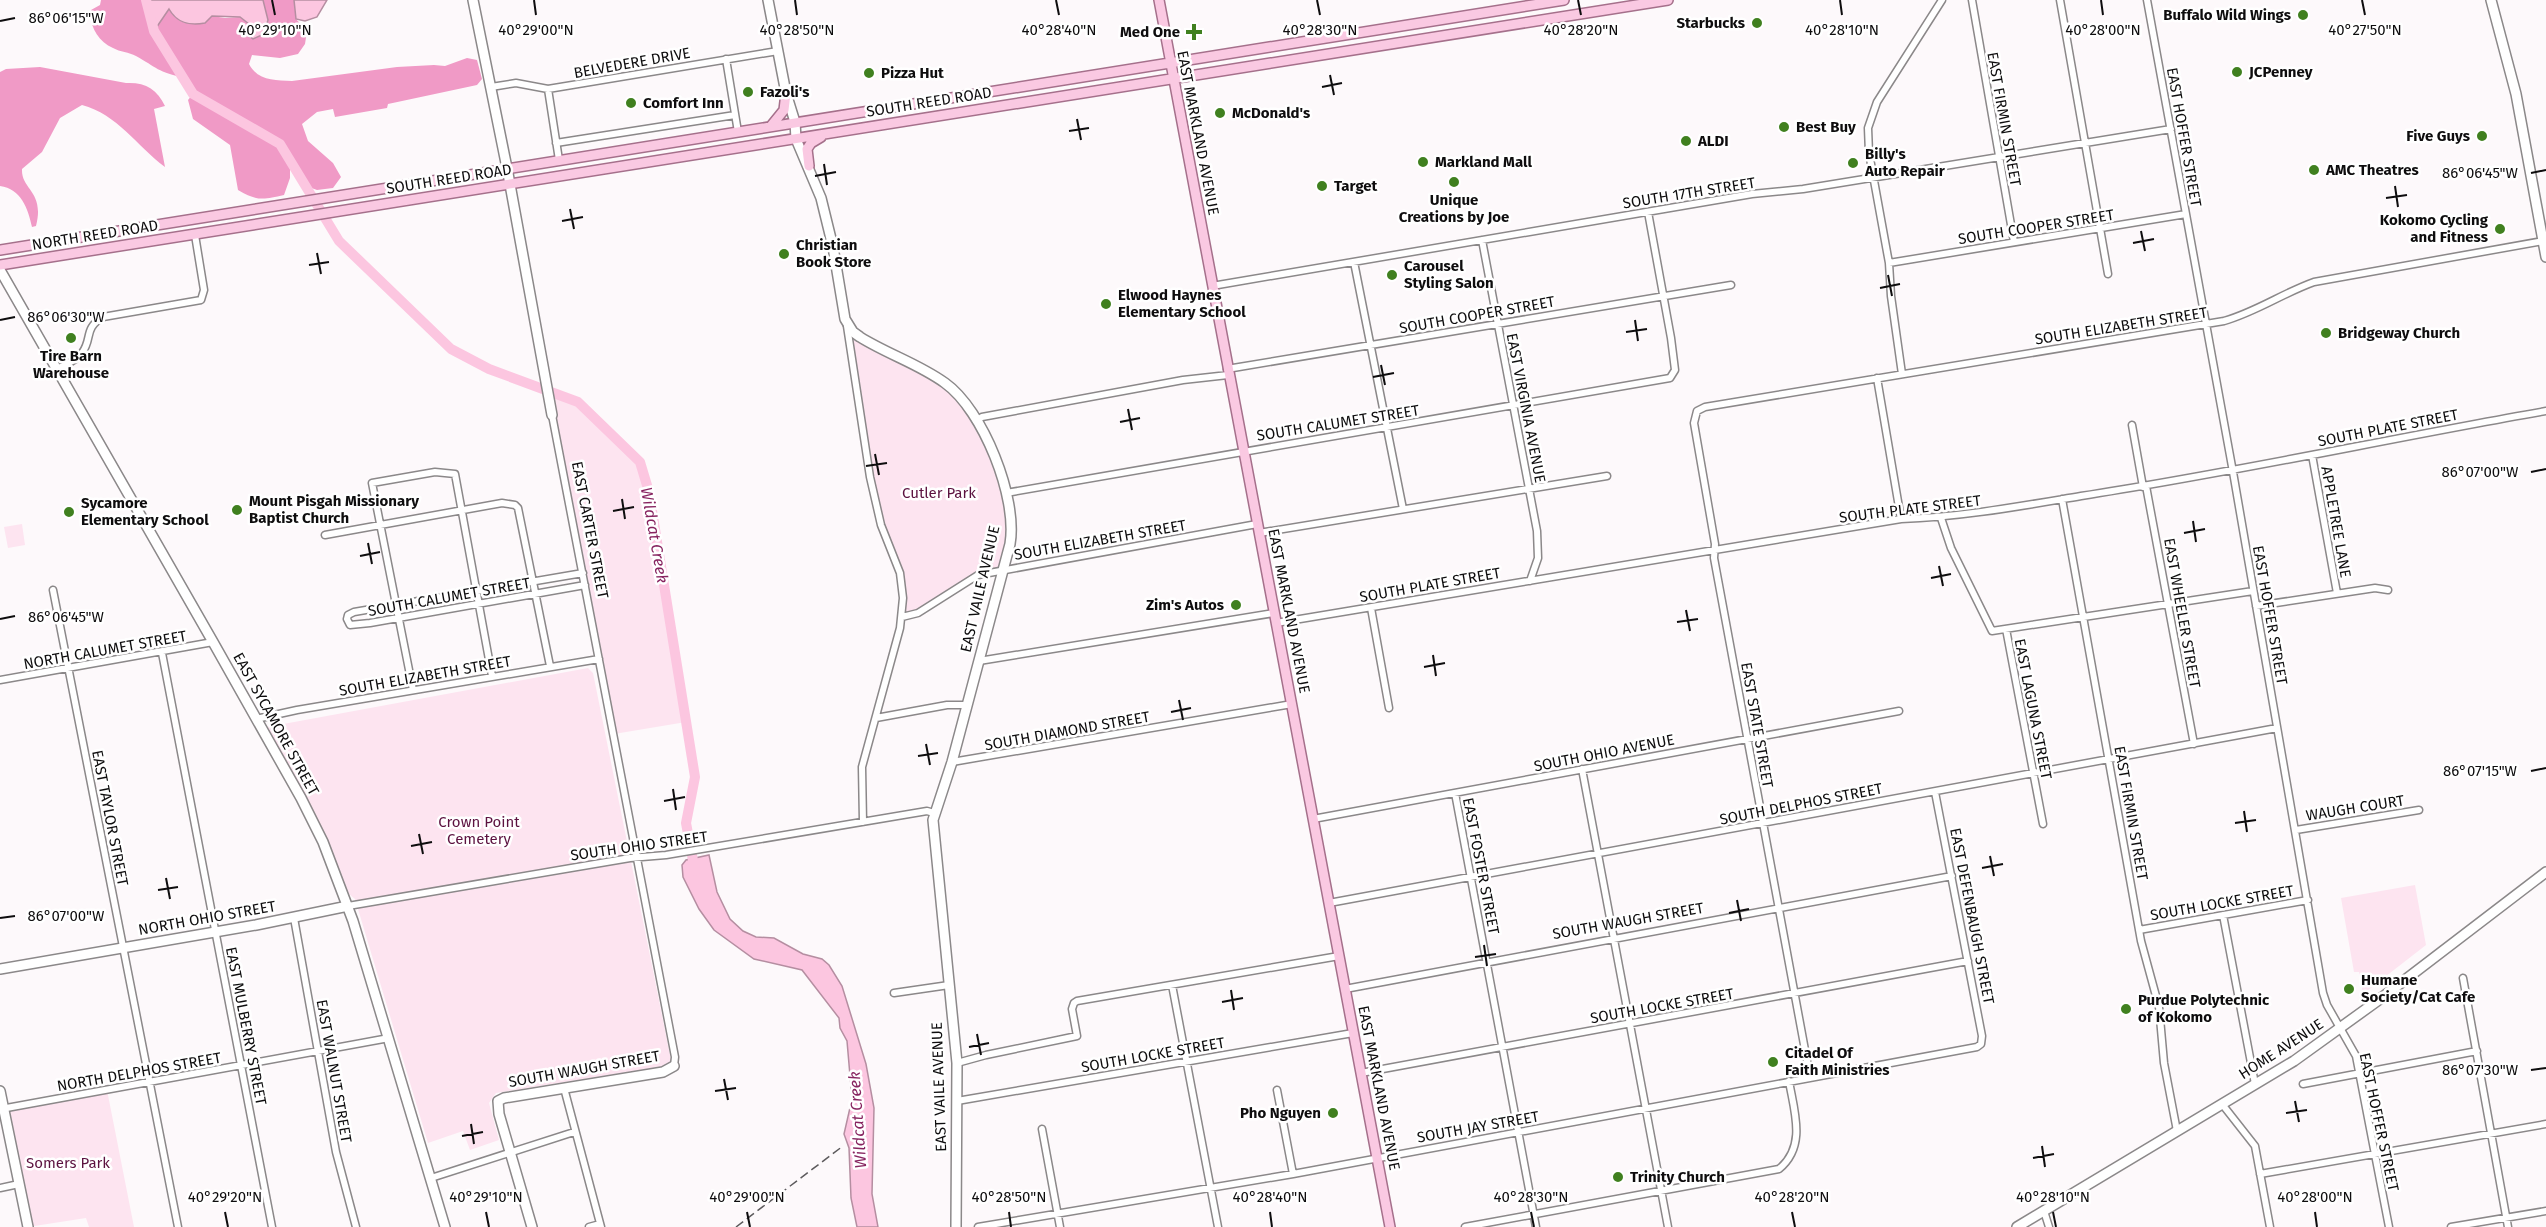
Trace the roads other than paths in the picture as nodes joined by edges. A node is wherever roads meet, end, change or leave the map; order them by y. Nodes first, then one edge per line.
1 (473, 0) edge
2 (768, 0) edge
3 (1159, 0) edge
4 (1564, 0) edge
5 (1668, 0) edge
6 (1942, 0) edge
7 (1972, 0) edge
8 (2060, 0) edge
9 (2147, 0) edge
10 (2491, 0) edge
11 (1612, 4) edge
12 (778, 51) junction
13 (726, 59) junction
14 (1169, 63) junction
15 (1173, 79) junction
16 (491, 87) junction
17 (548, 89) junction
18 (786, 93) junction
19 (735, 115) junction
20 (795, 122) junction
21 (771, 126) junction
22 (2171, 129) junction
23 (738, 132) junction
24 (829, 134) junction
25 (796, 139) junction
26 (2085, 142) junction
27 (556, 143) junction
28 (2000, 157) junction
29 (559, 160) junction
30 (809, 166) junction
31 (507, 168) junction
32 (1874, 177) junction
33 (510, 185) junction
34 (1648, 212) junction
35 (2186, 214) junction
36 (194, 218) joint
37 (2100, 228) junction
38 (195, 235) junction
39 (1482, 240) junction
40 (2543, 241) junction
41 (2014, 242) junction
42 (0, 249) edge
43 (2546, 257) edge
44 (1354, 262) junction
45 (1889, 263) junction
46 (0, 265) edge
47 (0, 270) edge
48 (2108, 274) dead end
49 (1731, 285) dead end
50 (1212, 286) junction
51 (1663, 296) junction
52 (845, 319) junction
53 (1498, 323) junction
54 (2206, 324) junction
55 (1371, 345) junction
56 (57, 369) junction
57 (1228, 372) junction
58 (1902, 374) junction
59 (1877, 378) junction
60 (1514, 406) junction
61 (2546, 411) edge
62 (1696, 413) joint
63 (552, 415) joint
64 (976, 421) junction
65 (2132, 425) dead end
66 (1386, 427) junction
67 (1243, 450) junction
68 (2312, 455) junction
69 (2233, 471) junction
70 (1607, 476) dead end
71 (2145, 486) junction
72 (1529, 488) junction
73 (1006, 492) junction
74 (2062, 499) junction
75 (1403, 509) junction
76 (461, 510) junction
77 (1941, 518) junction
78 (1901, 519) junction
79 (380, 524) junction
80 (1258, 529) junction
81 (325, 535) dead end
82 (1714, 550) junction
83 (1003, 570) junction
84 (583, 573) junction
85 (1530, 581) junction
86 (533, 582) junction
87 (585, 585) junction
88 (53, 590) dead end
89 (2388, 590) dead end
90 (2253, 591) junction
91 (476, 592) junction
92 (2337, 593) junction
93 (536, 594) junction
94 (2168, 603) junction
95 (478, 604) junction
96 (397, 605) junction
97 (2256, 606) junction
98 (1371, 608) junction
99 (2082, 616) junction
100 (399, 617) junction
101 (902, 617) junction
102 (1275, 618) junction
103 (2006, 629) junction
104 (213, 642) junction
105 (162, 653) junction
106 (599, 659) junction
107 (979, 661) junction
108 (550, 666) junction
109 (68, 669) junction
110 (492, 676) junction
111 (0, 680) edge
112 (413, 690) junction
113 (1292, 704) junction
114 (968, 705) junction
115 (1389, 708) dead end
116 (1899, 711) dead end
117 (876, 718) junction
118 (256, 719) junction
119 (2277, 728) junction
120 (1747, 738) junction
121 (2194, 744) junction
122 (2109, 758) junction
123 (952, 762) junction
124 (1582, 769) junction
125 (2033, 771) junction
126 (1935, 792) junction
127 (1455, 793) junction
128 (2419, 810) dead end
129 (934, 813) junction
130 (1313, 819) junction
131 (863, 822) junction
132 (1763, 824) junction
133 (2043, 824) dead end
134 (2296, 830) junction
135 (1598, 854) junction
136 (637, 858) junction
137 (2546, 872) edge
138 (1952, 876) junction
139 (1471, 877) junction
140 (2308, 900) junction
141 (1329, 903) junction
142 (348, 906) junction
143 (1779, 909) junction
144 (2223, 915) junction
145 (294, 918) junction
146 (2139, 930) junction
147 (216, 931) junction
148 (1614, 939) junction
149 (123, 948) junction
150 (1339, 956) junction
151 (1968, 961) junction
152 (1487, 962) junction
153 (0, 969) edge
154 (2463, 978) dead end
155 (949, 985) junction
156 (1172, 985) junction
157 (1345, 989) junction
158 (894, 993) dead end
159 (1795, 994) junction
160 (1629, 1024) junction
161 (2342, 1027) junction
162 (1353, 1032) junction
163 (389, 1038) junction
164 (1981, 1044) joint
165 (1503, 1047) junction
166 (318, 1051) junction
167 (2477, 1051) junction
168 (1187, 1062) junction
169 (957, 1063) junction
170 (242, 1065) junction
171 (674, 1066) joint
172 (2360, 1072) junction
173 (1361, 1073) junction
174 (1810, 1077) junction
175 (1789, 1081) junction
176 (150, 1082) junction
177 (2255, 1084) junction
178 (2303, 1084) dead end
179 (564, 1088) junction
180 (1277, 1090) dead end
181 (0, 1091) edge
182 (957, 1101) junction
183 (2222, 1104) junction
184 (1646, 1108) junction
185 (2, 1109) edge
186 (2546, 1124) edge
187 (1042, 1129) dead end
188 (2177, 1131) junction
189 (574, 1132) junction
190 (1519, 1132) junction
191 (2492, 1134) junction
192 (511, 1153) junction
193 (2375, 1154) junction
194 (1377, 1159) junction
195 (1293, 1174) junction
196 (2260, 1174) junction
197 (431, 1178) junction
198 (19, 1184) junction
199 (1210, 1187) junction
200 (0, 1188) edge
201 (1662, 1191) junction
202 (2044, 1211) junction
203 (2546, 1211) edge
204 (1058, 1213) junction
205 (1534, 1215) junction
206 (2506, 1218) junction
207 (601, 1226) edge
208 (28, 1227) edge
209 (178, 1227) edge
210 (272, 1227) edge
211 (356, 1227) edge
212 (445, 1227) edge
213 (532, 1227) edge
214 (589, 1227) edge
215 (956, 1227) edge
216 (978, 1227) edge
217 (1060, 1227) edge
218 (1218, 1227) edge
219 (1390, 1227) edge
220 (1466, 1227) edge
221 (1536, 1227) edge
222 (1668, 1227) edge
223 (2017, 1227) edge
224 (2049, 1227) edge
225 (2270, 1227) edge
226 (2389, 1227) edge
227 (2451, 1227) edge
228 (2508, 1227) edge

1 - 16 street, EAST CARTER STREET
2 - 12 street
3 - 14 main road, EAST MARKLAND AVENUE
4 - 14 main road, SOUTH REED ROAD
5 - 11 main road, SOUTH REED ROAD
6 - 32 street
7 - 28 street, EAST FIRMIN STREET
8 - 26 street
9 - 22 street, EAST HOFFER STREET
10 - 40 street
11 - 15 main road, SOUTH REED ROAD
12 - 13 street, BELVEDERE DRIVE
12 - 18 street
13 - 17 street, BELVEDERE DRIVE
13 - 19 street
14 - 15 main road, EAST MARKLAND AVENUE
14 - 20 main road, SOUTH REED ROAD
15 - 24 main road, SOUTH REED ROAD
15 - 50 main road, EAST MARKLAND AVENUE
16 - 17 street, BELVEDERE DRIVE
16 - 31 street, EAST CARTER STREET
17 - 27 street
18 - 20 street
18 - 21 main road
19 - 23 street
19 - 27 street
20 - 21 main road, SOUTH REED ROAD
20 - 25 street
21 - 23 main road, SOUTH REED ROAD
22 - 26 street, SOUTH 17TH STREET
22 - 35 street, EAST HOFFER STREET
23 - 29 main road, SOUTH REED ROAD
24 - 25 main road, SOUTH REED ROAD
24 - 30 main road
25 - 30 street
25 - 33 main road, SOUTH REED ROAD
26 - 28 street, SOUTH 17TH STREET
26 - 37 street
27 - 29 street
28 - 32 street, SOUTH 17TH STREET
28 - 41 street, EAST FIRMIN STREET
29 - 31 main road, SOUTH REED ROAD
30 - 52 street
31 - 33 street, EAST CARTER STREET
31 - 36 main road, SOUTH REED ROAD
32 - 34 street, SOUTH 17TH STREET
32 - 45 street
33 - 38 main road, SOUTH REED ROAD
33 - 63 street, EAST CARTER STREET
34 - 39 street, SOUTH 17TH STREET
34 - 51 street
35 - 37 street, SOUTH COOPER STREET
35 - 54 street, EAST HOFFER STREET
36 - 42 main road, NORTH REED ROAD
37 - 41 street, SOUTH COOPER STREET
37 - 48 street
38 - 46 main road, NORTH REED ROAD
38 - 56 street
39 - 44 street, SOUTH 17TH STREET
39 - 53 street, EAST VIRGINIA AVENUE
40 - 43 street
40 - 54 street, SOUTH ELIZABETH STREET
41 - 45 street, SOUTH COOPER STREET
44 - 50 street, SOUTH 17TH STREET
44 - 55 street
45 - 58 street
47 - 56 street, EAST SYCAMORE STREET
49 - 51 street, SOUTH COOPER STREET
50 - 57 main road, EAST MARKLAND AVENUE
51 - 53 street, SOUTH COOPER STREET
51 - 60 street, SOUTH CALUMET STREET
52 - 64 street, EAST VAILE AVENUE
52 - 101 street
53 - 55 street, SOUTH COOPER STREET
53 - 60 street, EAST VIRGINIA AVENUE
54 - 58 street, SOUTH ELIZABETH STREET
54 - 69 street, EAST HOFFER STREET
55 - 57 street, SOUTH COOPER STREET
55 - 66 street
56 - 104 street, EAST SYCAMORE STREET
57 - 64 street, SOUTH COOPER STREET
57 - 67 main road, EAST MARKLAND AVENUE
58 - 59 street, SOUTH ELIZABETH STREET
59 - 62 street, SOUTH ELIZABETH STREET
59 - 78 street
60 - 66 street, SOUTH CALUMET STREET
60 - 72 street, EAST VIRGINIA AVENUE
61 - 68 street, SOUTH PLATE STREET
62 - 82 street, EAST STATE STREET
63 - 84 street, EAST CARTER STREET
64 - 73 street, EAST VAILE AVENUE
65 - 71 street, EAST WHEELER STREET
66 - 67 street, SOUTH CALUMET STREET
66 - 75 street
67 - 73 street, SOUTH CALUMET STREET
67 - 80 main road, EAST MARKLAND AVENUE
68 - 69 street, SOUTH PLATE STREET
68 - 92 street, APPLETREE LANE
69 - 71 street, SOUTH PLATE STREET
69 - 90 street, EAST HOFFER STREET
70 - 72 street, SOUTH ELIZABETH STREET
71 - 74 street, SOUTH PLATE STREET
71 - 94 street, EAST WHEELER STREET
72 - 75 street, SOUTH ELIZABETH STREET
72 - 85 street, EAST VIRGINIA AVENUE
73 - 83 street, EAST VAILE AVENUE
74 - 77 street, SOUTH PLATE STREET
74 - 99 street, EAST FIRMIN STREET
75 - 80 street, SOUTH ELIZABETH STREET
76 - 79 street
76 - 79 street
76 - 86 street
76 - 91 street
77 - 78 street, SOUTH PLATE STREET
77 - 103 street, EAST LAGUNA STREET
78 - 82 street, SOUTH PLATE STREET
79 - 81 street
79 - 96 street
80 - 83 street, SOUTH ELIZABETH STREET
80 - 102 main road, EAST MARKLAND AVENUE
82 - 85 street, SOUTH PLATE STREET
82 - 120 street, EAST STATE STREET
83 - 101 street, SOUTH ELIZABETH STREET
83 - 107 street, EAST VAILE AVENUE
84 - 86 street, SOUTH CALUMET STREET
84 - 87 street, EAST CARTER STREET
85 - 98 street, SOUTH PLATE STREET
86 - 91 street, SOUTH CALUMET STREET
86 - 93 street
87 - 93 street, SOUTH CALUMET STREET
87 - 106 street, EAST CARTER STREET
88 - 109 street, EAST TAYLOR STREET
89 - 92 street
90 - 94 street
90 - 97 street, EAST HOFFER STREET
91 - 95 street
91 - 96 street, SOUTH CALUMET STREET
92 - 97 street
93 - 95 street, SOUTH CALUMET STREET
93 - 108 street
94 - 99 street
94 - 121 street, EAST WHEELER STREET
95 - 100 street, SOUTH CALUMET STREET
95 - 110 street
96 - 100 street
96 - 100 street, SOUTH CALUMET STREET
97 - 119 street, EAST HOFFER STREET
98 - 102 street, SOUTH PLATE STREET
98 - 115 street
99 - 103 street
99 - 122 street, EAST FIRMIN STREET
100 - 112 street
101 - 117 street
102 - 107 street, SOUTH PLATE STREET
102 - 113 main road, EAST MARKLAND AVENUE
103 - 125 street, EAST LAGUNA STREET
104 - 105 street, NORTH CALUMET STREET
104 - 118 street, EAST SYCAMORE STREET
105 - 109 street, NORTH CALUMET STREET
105 - 147 street, EAST MULBERRY STREET
106 - 108 street, SOUTH ELIZABETH STREET
106 - 136 street, EAST CARTER STREET
107 - 114 street, EAST VAILE AVENUE
108 - 110 street, SOUTH ELIZABETH STREET
109 - 111 street, NORTH CALUMET STREET
109 - 149 street, EAST TAYLOR STREET
110 - 112 street, SOUTH ELIZABETH STREET
112 - 118 street, SOUTH ELIZABETH STREET
113 - 123 street, SOUTH DIAMOND STREET
113 - 130 main road, EAST MARKLAND AVENUE
114 - 117 street
114 - 123 street, EAST VAILE AVENUE
116 - 120 street, SOUTH OHIO AVENUE
117 - 131 street
118 - 142 street, EAST SYCAMORE STREET
119 - 121 street, SOUTH DELPHOS STREET
119 - 134 street, EAST HOFFER STREET
120 - 124 street, SOUTH OHIO AVENUE
120 - 132 street, EAST STATE STREET
121 - 122 street, SOUTH DELPHOS STREET
122 - 125 street, SOUTH DELPHOS STREET
122 - 146 street, EAST FIRMIN STREET
123 - 129 street, EAST VAILE AVENUE
124 - 127 street, SOUTH OHIO AVENUE
124 - 135 street
125 - 126 street, SOUTH DELPHOS STREET
125 - 133 street, EAST LAGUNA STREET
126 - 132 street, SOUTH DELPHOS STREET
126 - 138 street, EAST DEFENBAUGH STREET
127 - 130 street, SOUTH OHIO AVENUE
127 - 139 street, EAST FOSTER STREET
128 - 134 street, WAUGH COURT
129 - 131 street, SOUTH OHIO STREET
129 - 155 street, EAST VAILE AVENUE
130 - 141 main road, EAST MARKLAND AVENUE
131 - 136 street, SOUTH OHIO STREET
132 - 135 street, SOUTH DELPHOS STREET
132 - 143 street, EAST STATE STREET
134 - 140 street, EAST HOFFER STREET
135 - 139 street, SOUTH DELPHOS STREET
135 - 148 street
136 - 142 street, SOUTH OHIO STREET
136 - 171 street, EAST CARTER STREET
137 - 161 street, HOME AVENUE
138 - 143 street, SOUTH WAUGH STREET
138 - 151 street, EAST DEFENBAUGH STREET
139 - 141 street, SOUTH DELPHOS STREET
139 - 152 street, EAST FOSTER STREET
140 - 144 street, SOUTH LOCKE STREET
140 - 161 street, EAST HOFFER STREET
141 - 150 main road, EAST MARKLAND AVENUE
142 - 145 street, NORTH OHIO STREET
142 - 163 street, EAST SYCAMORE STREET
143 - 148 street, SOUTH WAUGH STREET
143 - 159 street, EAST STATE STREET
144 - 146 street, SOUTH LOCKE STREET
144 - 177 street
145 - 147 street, NORTH OHIO STREET
145 - 166 street, EAST WALNUT STREET
146 - 188 street, EAST FIRMIN STREET
147 - 149 street, NORTH OHIO STREET
147 - 170 street, EAST MULBERRY STREET
148 - 152 street, SOUTH WAUGH STREET
148 - 160 street
149 - 153 street, NORTH OHIO STREET
149 - 176 street, EAST TAYLOR STREET
150 - 156 street
150 - 157 main road, EAST MARKLAND AVENUE
151 - 159 street, SOUTH LOCKE STREET
151 - 164 street, EAST DEFENBAUGH STREET
152 - 157 street, SOUTH WAUGH STREET
152 - 165 street, EAST FOSTER STREET
154 - 167 street
155 - 158 street
155 - 169 street, EAST VAILE AVENUE
156 - 168 street
156 - 169 street
157 - 162 main road, EAST MARKLAND AVENUE
159 - 160 street, SOUTH LOCKE STREET
159 - 174 street, EAST STATE STREET
160 - 165 street, SOUTH LOCKE STREET
160 - 184 street
161 - 172 street, EAST HOFFER STREET
161 - 177 street, HOME AVENUE
162 - 168 street, SOUTH LOCKE STREET
162 - 173 main road, EAST MARKLAND AVENUE
163 - 166 street, NORTH DELPHOS STREET
163 - 197 street, EAST SYCAMORE STREET
164 - 174 street, SOUTH JAY STREET
165 - 173 street, SOUTH LOCKE STREET
165 - 190 street, EAST FOSTER STREET
166 - 170 street, NORTH DELPHOS STREET
166 - 211 street, EAST WALNUT STREET
167 - 172 street
167 - 191 street
168 - 182 street, SOUTH LOCKE STREET
168 - 199 street
169 - 182 street, EAST VAILE AVENUE
170 - 176 street, NORTH DELPHOS STREET
170 - 210 street, EAST MULBERRY STREET
171 - 179 street, SOUTH WAUGH STREET
172 - 178 street
172 - 193 street, EAST HOFFER STREET
173 - 194 main road, EAST MARKLAND AVENUE
174 - 175 street, SOUTH JAY STREET
175 - 184 street, SOUTH JAY STREET
175 - 201 street
176 - 185 street, NORTH DELPHOS STREET
176 - 209 street, EAST TAYLOR STREET
177 - 183 street, HOME AVENUE
179 - 189 street
179 - 192 street, SOUTH WAUGH STREET
180 - 195 street
181 - 185 street
182 - 215 street, EAST VAILE AVENUE
183 - 188 street, HOME AVENUE
183 - 196 street
184 - 190 street, SOUTH JAY STREET
184 - 201 street
185 - 198 street
186 - 191 street
187 - 204 street
188 - 202 street, HOME AVENUE
189 - 192 street
189 - 207 street
190 - 194 street, SOUTH JAY STREET
190 - 205 street, EAST FOSTER STREET
191 - 193 street
191 - 206 street
192 - 197 street
192 - 213 street
193 - 196 street
193 - 226 street, EAST HOFFER STREET
194 - 195 street, SOUTH JAY STREET
194 - 219 main road, EAST MARKLAND AVENUE
195 - 199 street, SOUTH JAY STREET
196 - 225 street
197 - 212 street, EAST SYCAMORE STREET
198 - 200 street
198 - 208 street
199 - 204 street, SOUTH JAY STREET
199 - 218 street
201 - 205 street
201 - 222 street
202 - 223 street, HOME AVENUE
202 - 224 street
203 - 206 street
204 - 216 street, SOUTH JAY STREET
204 - 217 street
205 - 220 street
205 - 221 street, EAST FOSTER STREET
206 - 227 street
206 - 228 street
207 - 214 street

